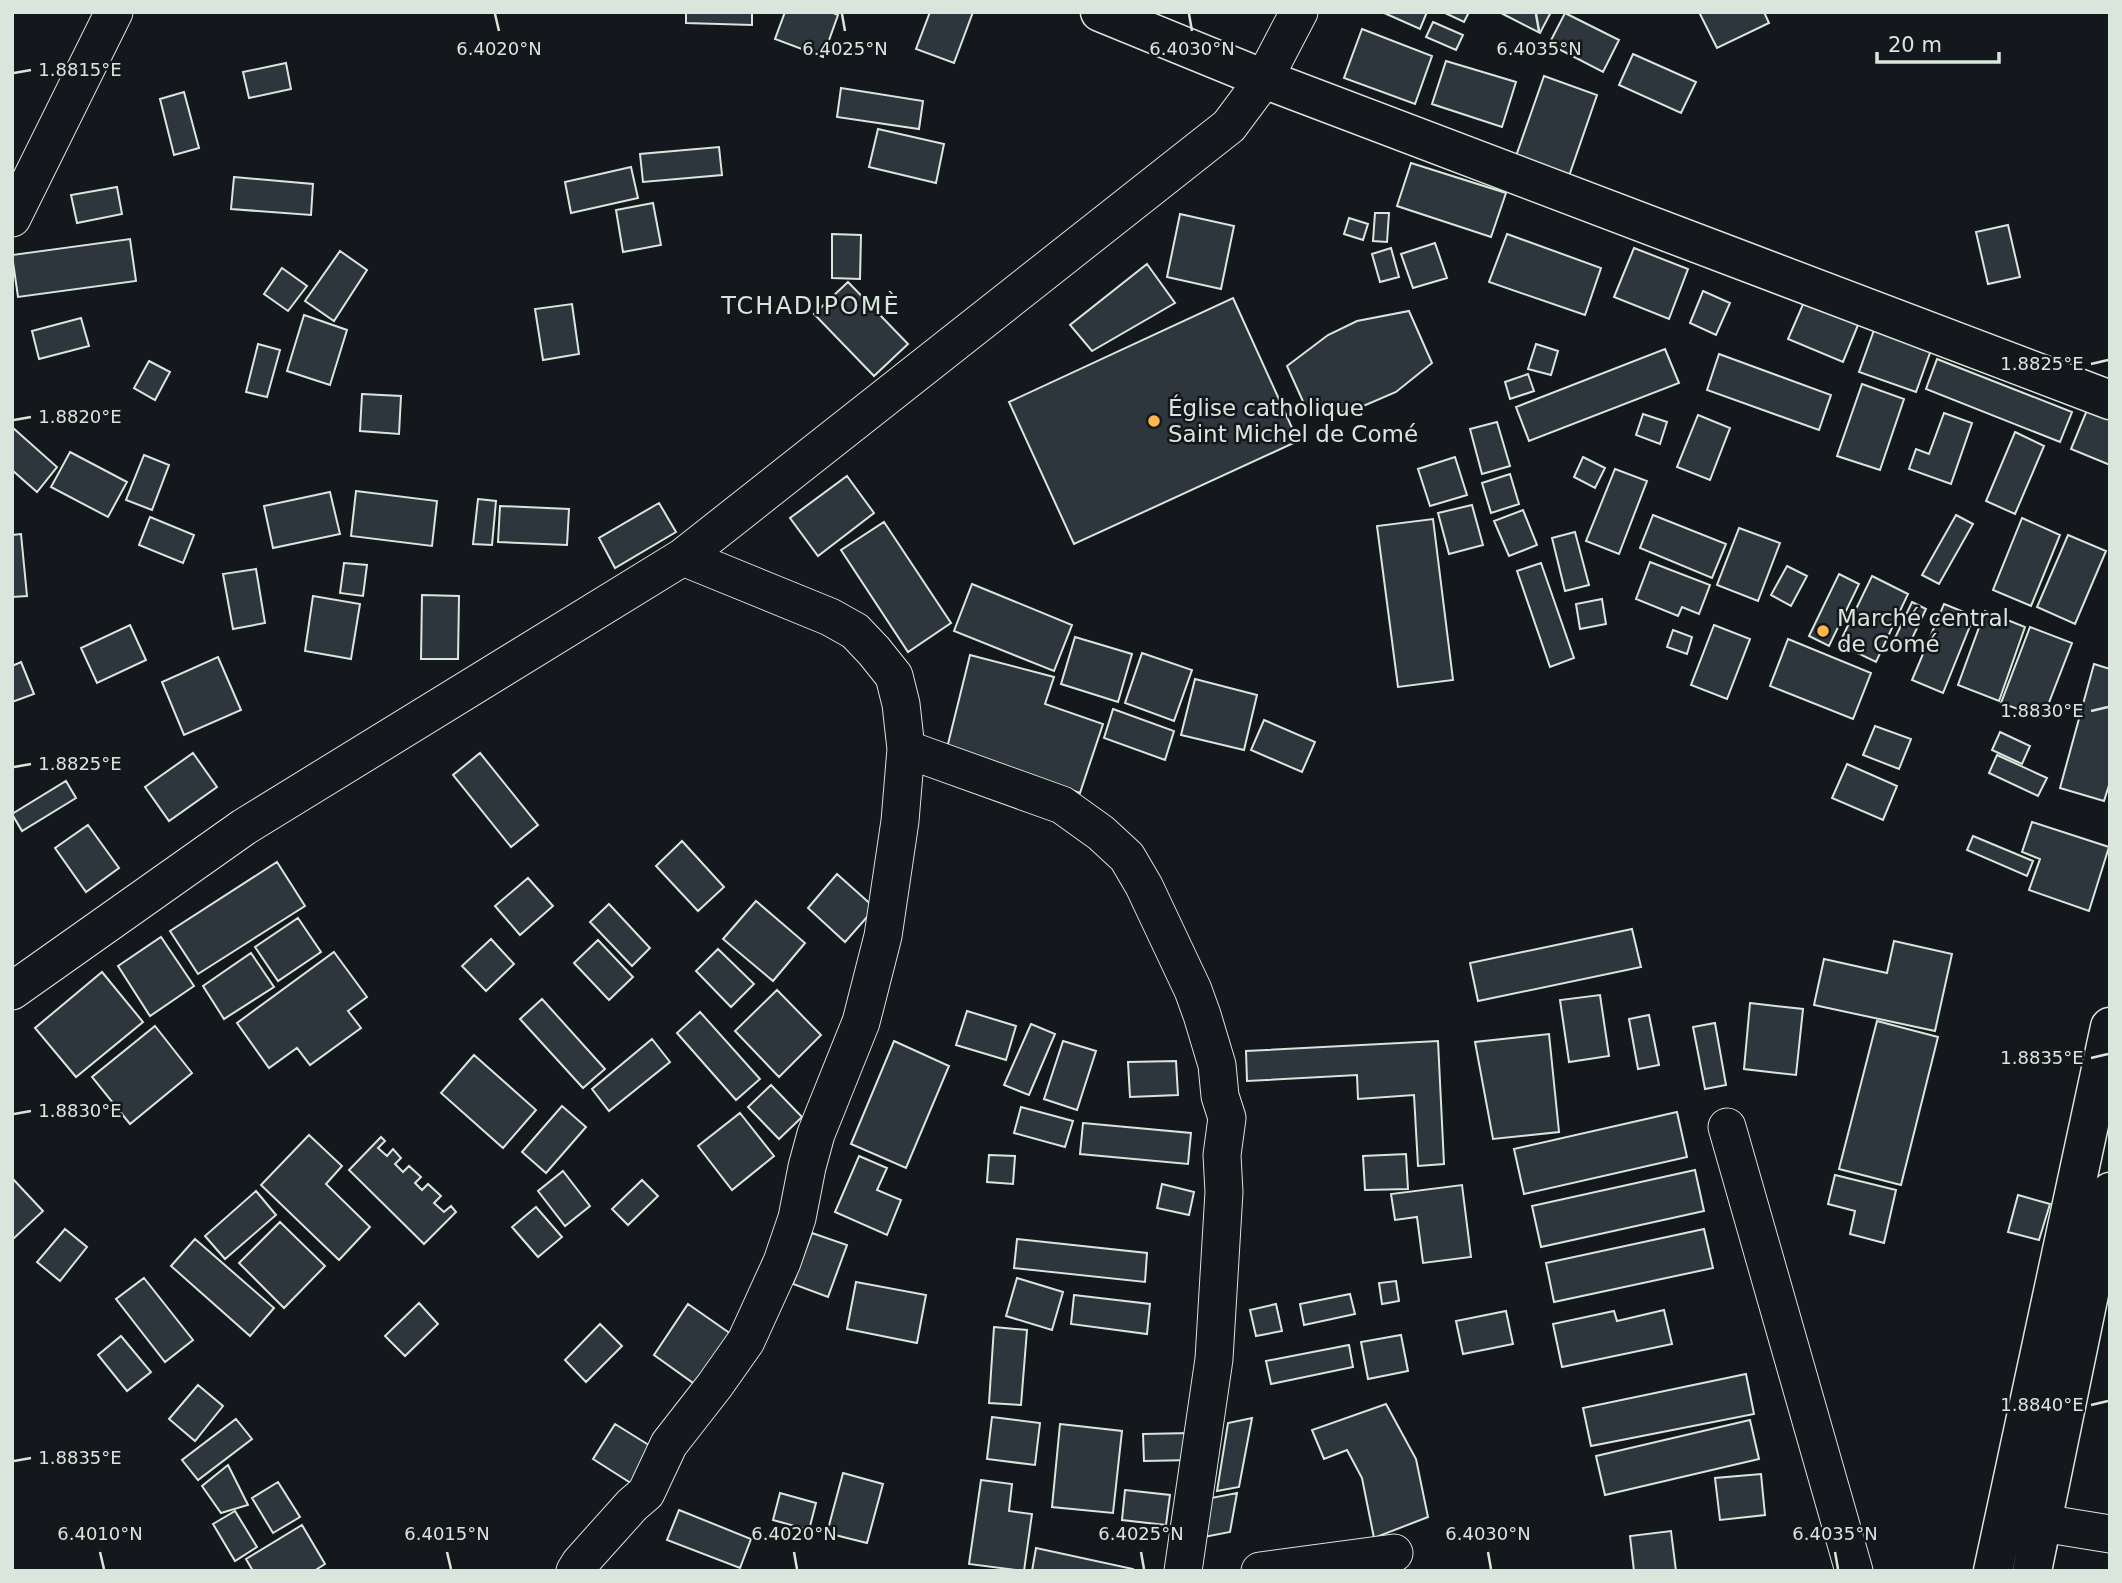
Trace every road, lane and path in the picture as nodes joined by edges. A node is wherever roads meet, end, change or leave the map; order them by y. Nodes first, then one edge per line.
1 (114, 12) edge
2 (1100, 12) edge
3 (1299, 12) edge
4 (1264, 79) junction
5 (12, 218) edge
6 (2110, 400) edge
7 (683, 557) junction
8 (906, 749) junction
9 (12, 991) edge
10 (2110, 1027) edge
11 (1727, 1127) dead end
12 (2110, 1192) edge
13 (2042, 1523) junction
14 (2110, 1534) edge
15 (1394, 1553) dead end
16 (575, 1571) edge
17 (1183, 1571) edge
18 (1259, 1571) edge
19 (1854, 1571) edge
20 (1993, 1571) edge
21 (2032, 1571) edge

1 - 5 street
2 - 4 main road
3 - 4 street
4 - 6 main road
4 - 7 street
7 - 8 street
7 - 9 street
8 - 16 street
8 - 17 street
10 - 20 main road
11 - 19 street
12 - 13 main road
13 - 14 street
13 - 21 main road
15 - 18 street

